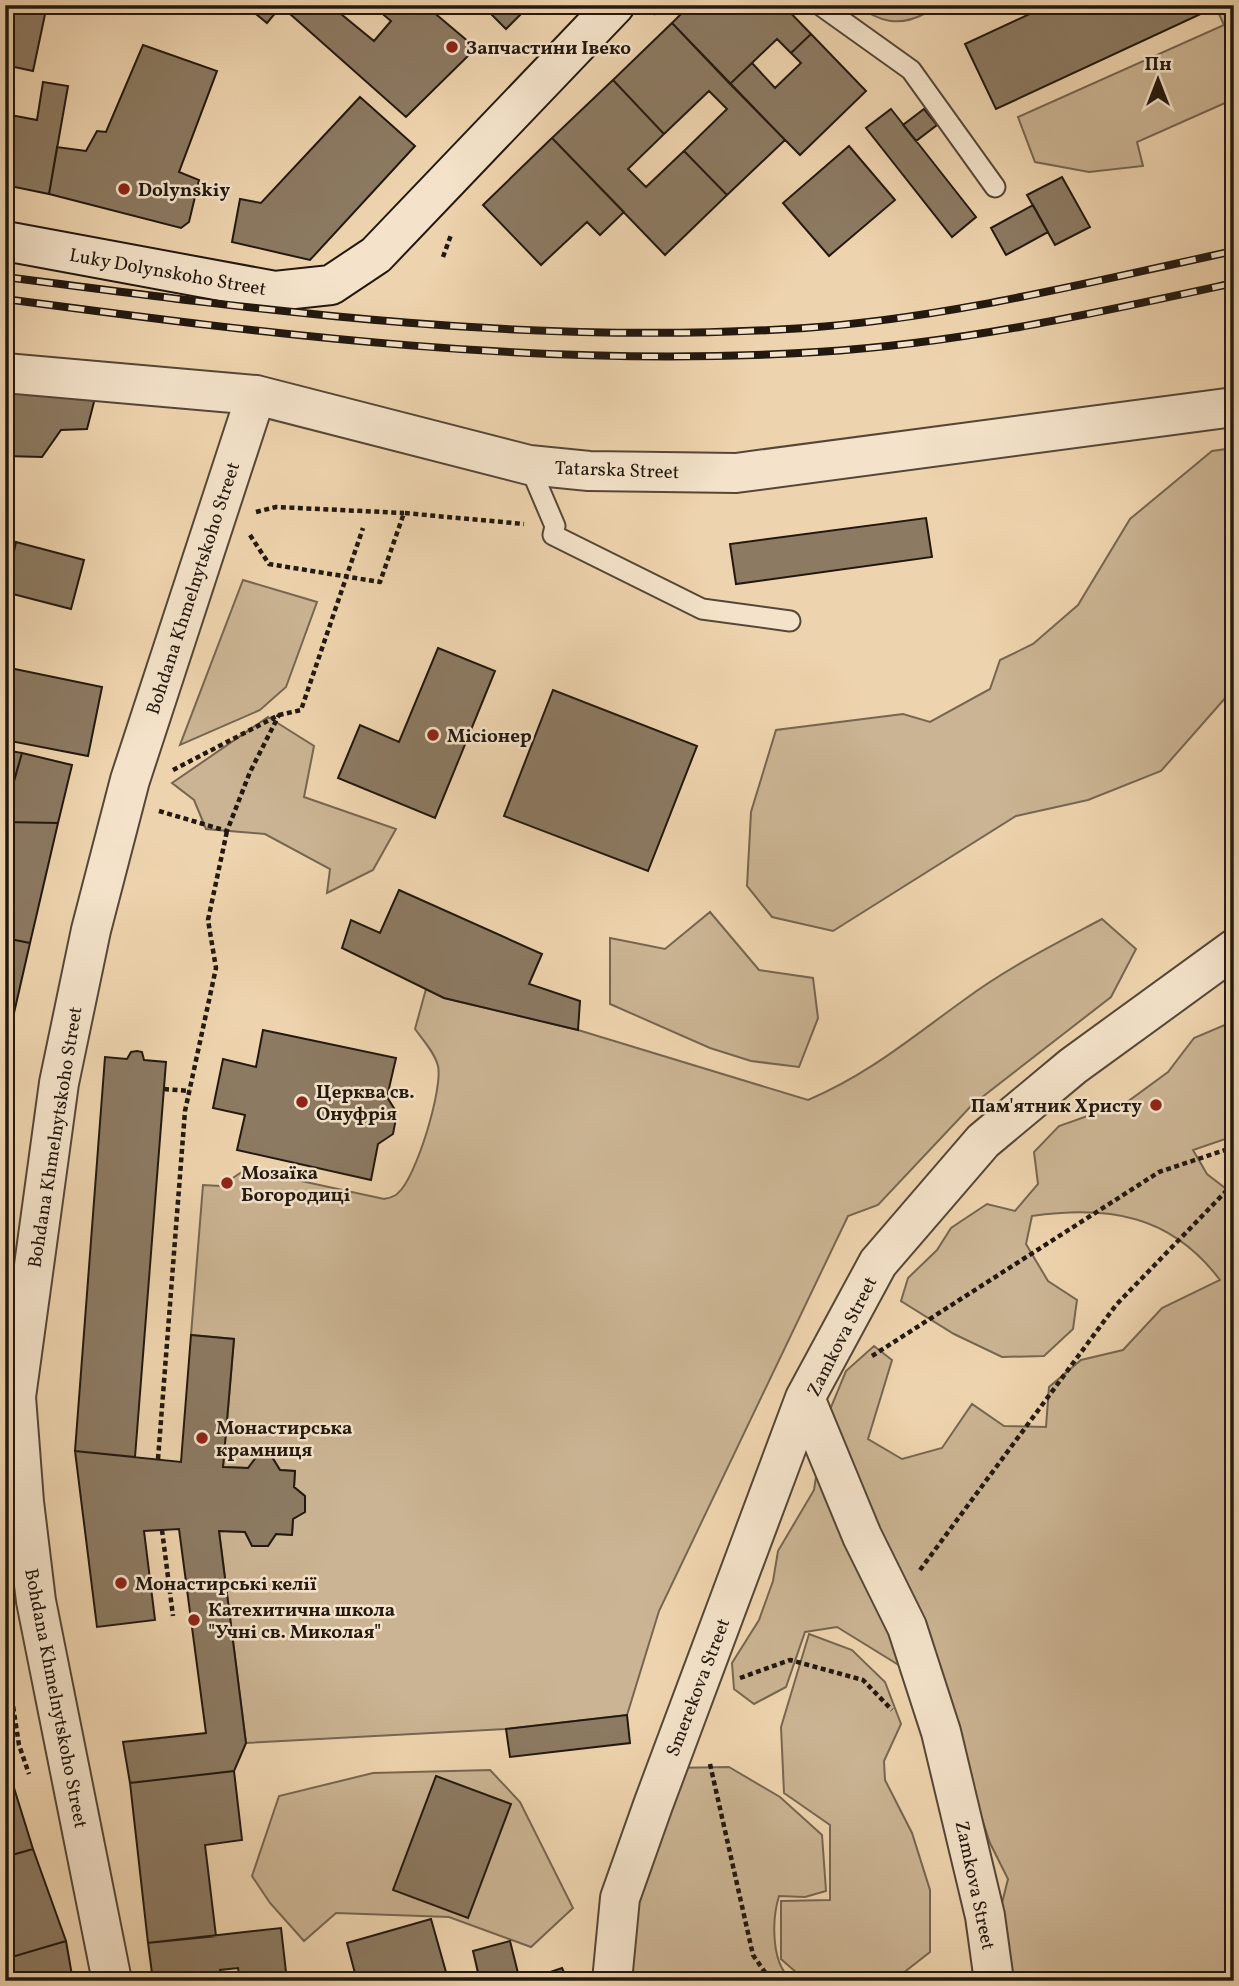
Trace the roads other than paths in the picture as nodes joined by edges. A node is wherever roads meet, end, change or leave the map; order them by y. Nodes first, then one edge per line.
1 (615, 5) edge
2 (820, 5) edge
3 (995, 187) dead end
4 (5, 241) edge
5 (5, 373) edge
6 (256, 395) junction
7 (1234, 407) edge
8 (528, 465) junction
9 (790, 621) dead end
10 (1234, 949) edge
11 (11, 1398) edge
12 (805, 1398) junction
13 (112, 1981) edge
14 (612, 1981) edge
15 (995, 1981) edge

1 - 4 street, Luky Dolynskoho Street
2 - 3 lane
5 - 6 street, Tatarska Street
6 - 8 street, Tatarska Street
6 - 11 street, Bohdana Khmelnytskoho Street
7 - 8 street, Tatarska Street
8 - 9 lane
10 - 12 street, Zamkova Street
11 - 13 street, Bohdana Khmelnytskoho Street
12 - 14 street, Smerekova Street
12 - 15 street, Zamkova Street

